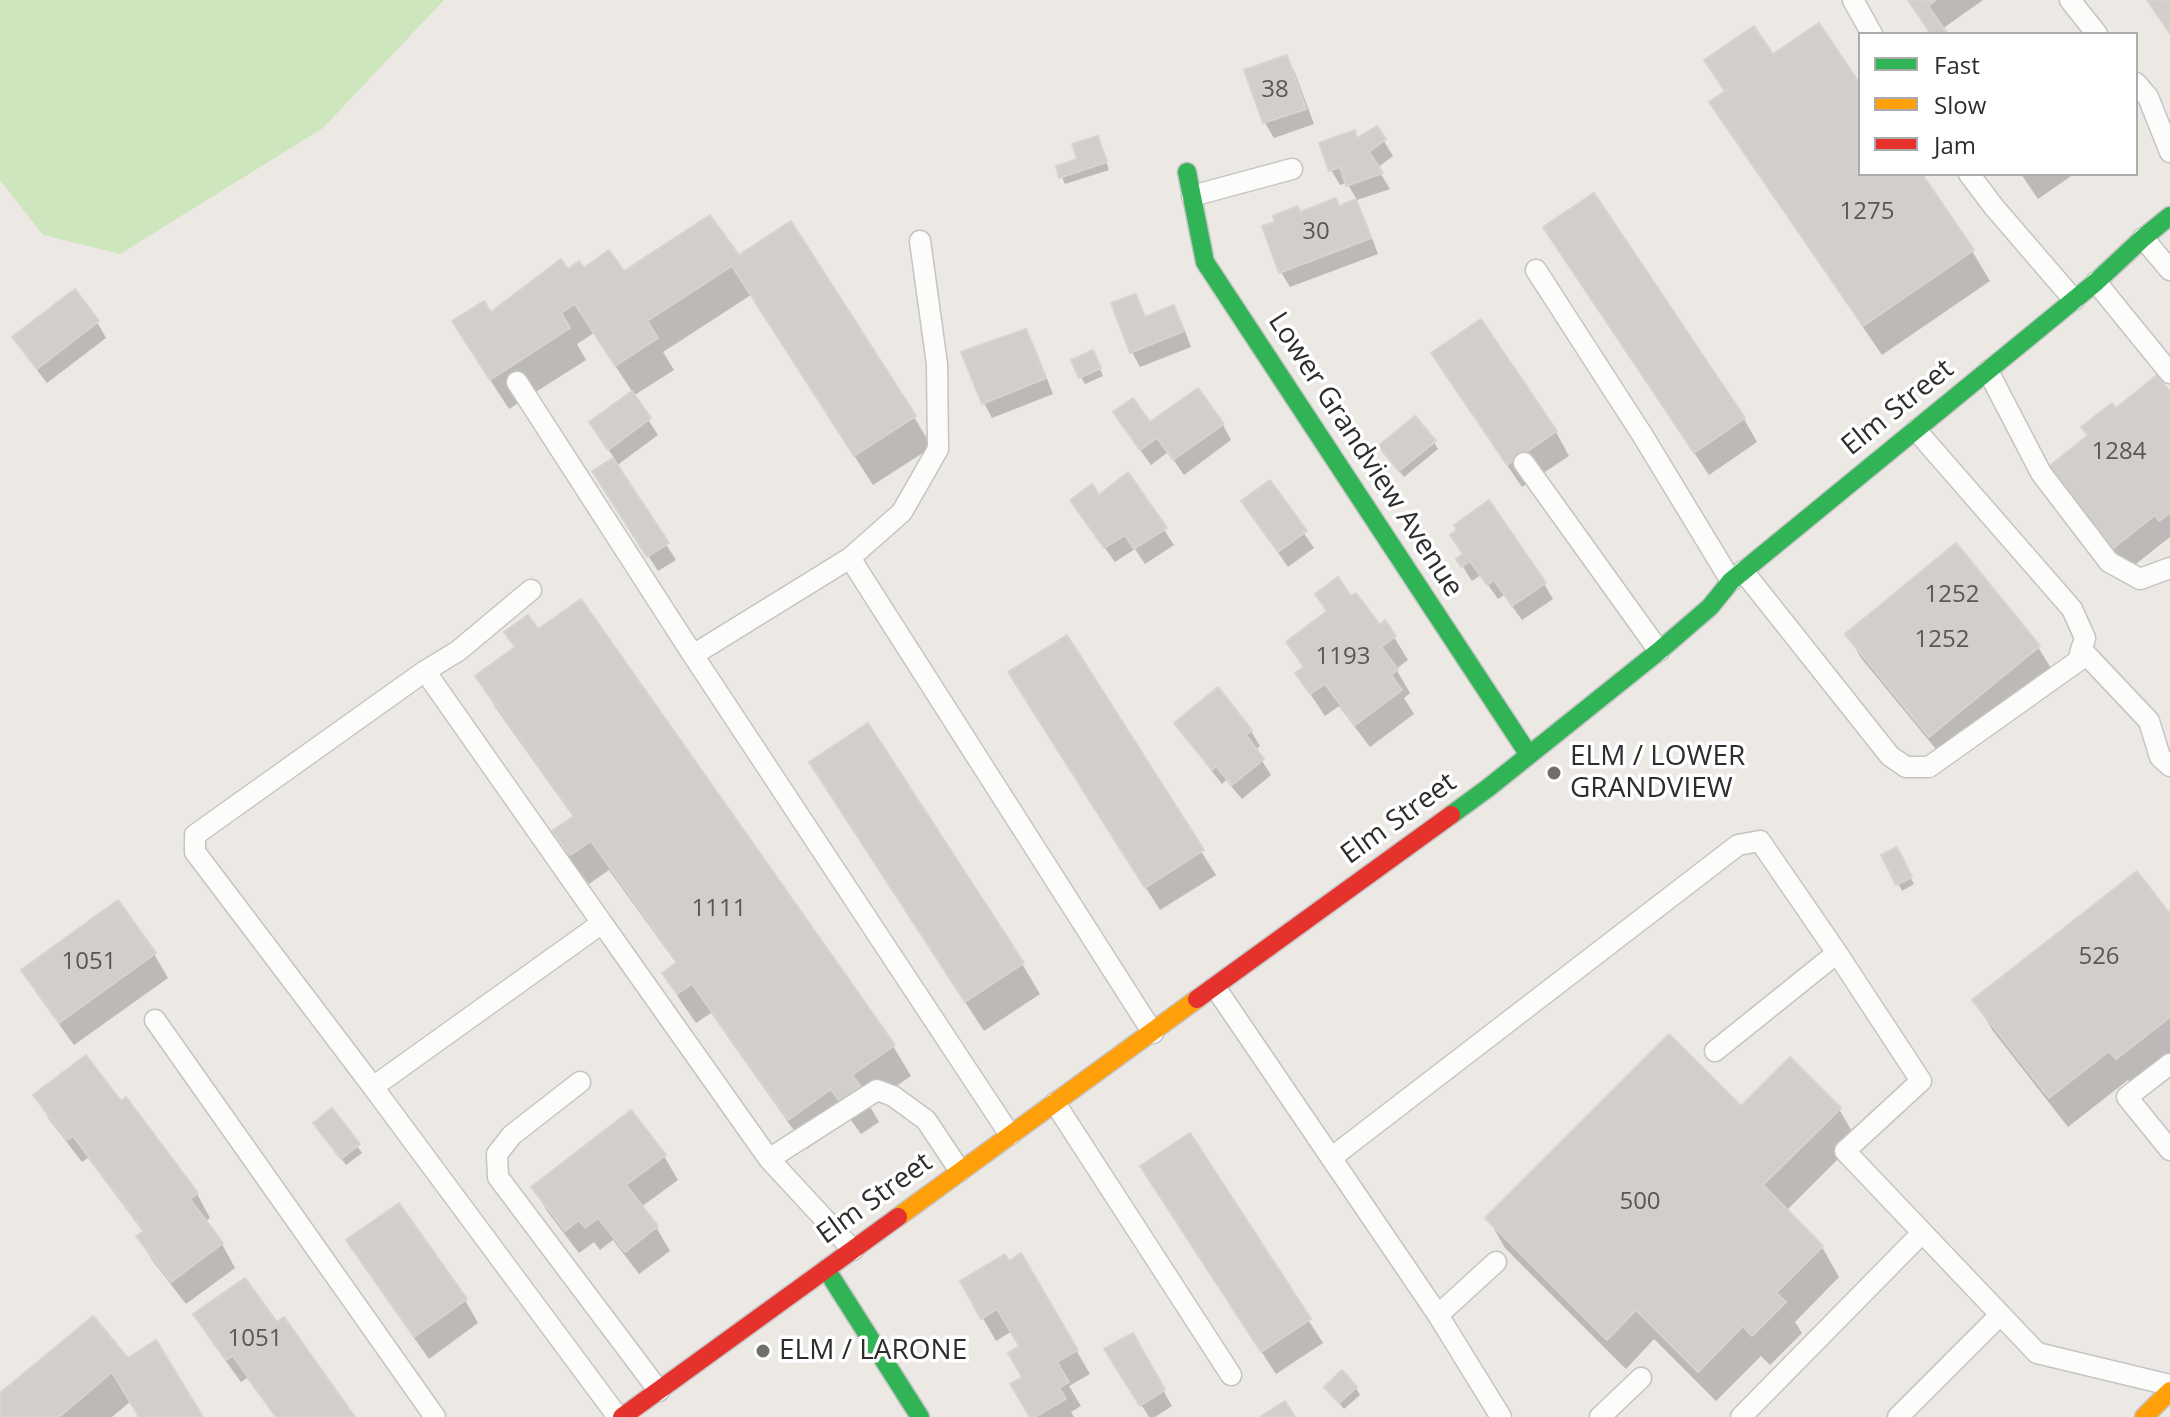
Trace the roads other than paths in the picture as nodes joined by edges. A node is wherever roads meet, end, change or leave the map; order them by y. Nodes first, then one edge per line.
1 (1853, 0) edge
2 (2070, 0) edge
3 (1871, 32) edge
4 (2095, 32) edge
5 (2138, 85) edge
6 (2170, 152) edge
7 (1292, 169) dead end
8 (1187, 172) dead end
9 (1971, 176) edge
10 (1192, 196) junction
11 (2170, 216) edge
12 (2143, 238) junction
13 (920, 241) dead end
14 (1536, 270) dead end
15 (2170, 270) edge
16 (2096, 282) junction
17 (2074, 300) junction
18 (1988, 371) junction
19 (2170, 373) edge
20 (517, 382) dead end
21 (1916, 430) junction
22 (1524, 463) dead end
23 (850, 558) junction
24 (2170, 569) edge
25 (1737, 576) junction
26 (531, 590) dead end
27 (2081, 649) junction
28 (1659, 651) junction
29 (693, 655) junction
30 (425, 671) junction
31 (1529, 755) junction
32 (2170, 766) edge
33 (602, 923) junction
34 (1837, 953) junction
35 (1215, 987) junction
36 (155, 1020) dead end
37 (1153, 1033) junction
38 (1715, 1051) dead end
39 (2170, 1064) edge
40 (580, 1082) dead end
41 (373, 1087) junction
42 (1055, 1103) junction
43 (1010, 1135) junction
44 (2170, 1150) edge
45 (1331, 1158) junction
46 (769, 1159) junction
47 (960, 1171) junction
48 (1922, 1233) junction
49 (853, 1250) junction
50 (1496, 1262) dead end
51 (826, 1269) junction
52 (1438, 1315) junction
53 (2000, 1315) junction
54 (1231, 1375) dead end
55 (1641, 1378) dead end
56 (2170, 1385) edge
57 (659, 1391) junction
58 (2170, 1391) edge
59 (435, 1417) edge
60 (620, 1417) edge
61 (920, 1417) edge
62 (1501, 1417) edge
63 (1600, 1417) edge
64 (1741, 1417) edge
65 (1898, 1417) edge
66 (2144, 1417) edge

1 - 3 lane
2 - 4 lane
5 - 6 lane
7 - 10 lane
8 - 10 main road, Lower Grandview Avenue
9 - 17 lane
10 - 31 main road, Lower Grandview Avenue
11 - 12 main road, Elm Street
12 - 15 lane
12 - 16 main road, Elm Street
13 - 23 lane
14 - 25 lane
16 - 17 main road, Elm Street
16 - 19 lane
17 - 18 main road, Elm Street
18 - 21 main road, Elm Street
18 - 24 lane
20 - 29 lane
21 - 25 main road, Elm Street
21 - 27 lane
22 - 28 lane
23 - 29 lane
23 - 37 lane
25 - 27 lane
25 - 28 main road, Elm Street
26 - 30 lane
27 - 32 lane
28 - 31 main road, Elm Street
29 - 43 lane
30 - 33 lane
30 - 41 lane
31 - 35 main road, Elm Street
33 - 41 lane
33 - 46 lane
34 - 38 lane
34 - 45 lane
34 - 48 lane
35 - 37 main road, Elm Street
35 - 45 lane
36 - 59 lane
37 - 42 main road, Elm Street
39 - 44 lane
40 - 57 lane
41 - 60 lane
42 - 43 main road, Elm Street
42 - 54 lane
43 - 47 main road, Elm Street
45 - 52 lane
46 - 47 lane
46 - 49 lane
47 - 49 main road, Elm Street
48 - 53 lane
48 - 64 lane
49 - 51 main road, Elm Street
50 - 52 lane
51 - 57 main road, Elm Street
51 - 61 main road
52 - 62 lane
53 - 56 lane
53 - 65 lane
55 - 63 lane
57 - 60 main road, Elm Street
58 - 66 main road

